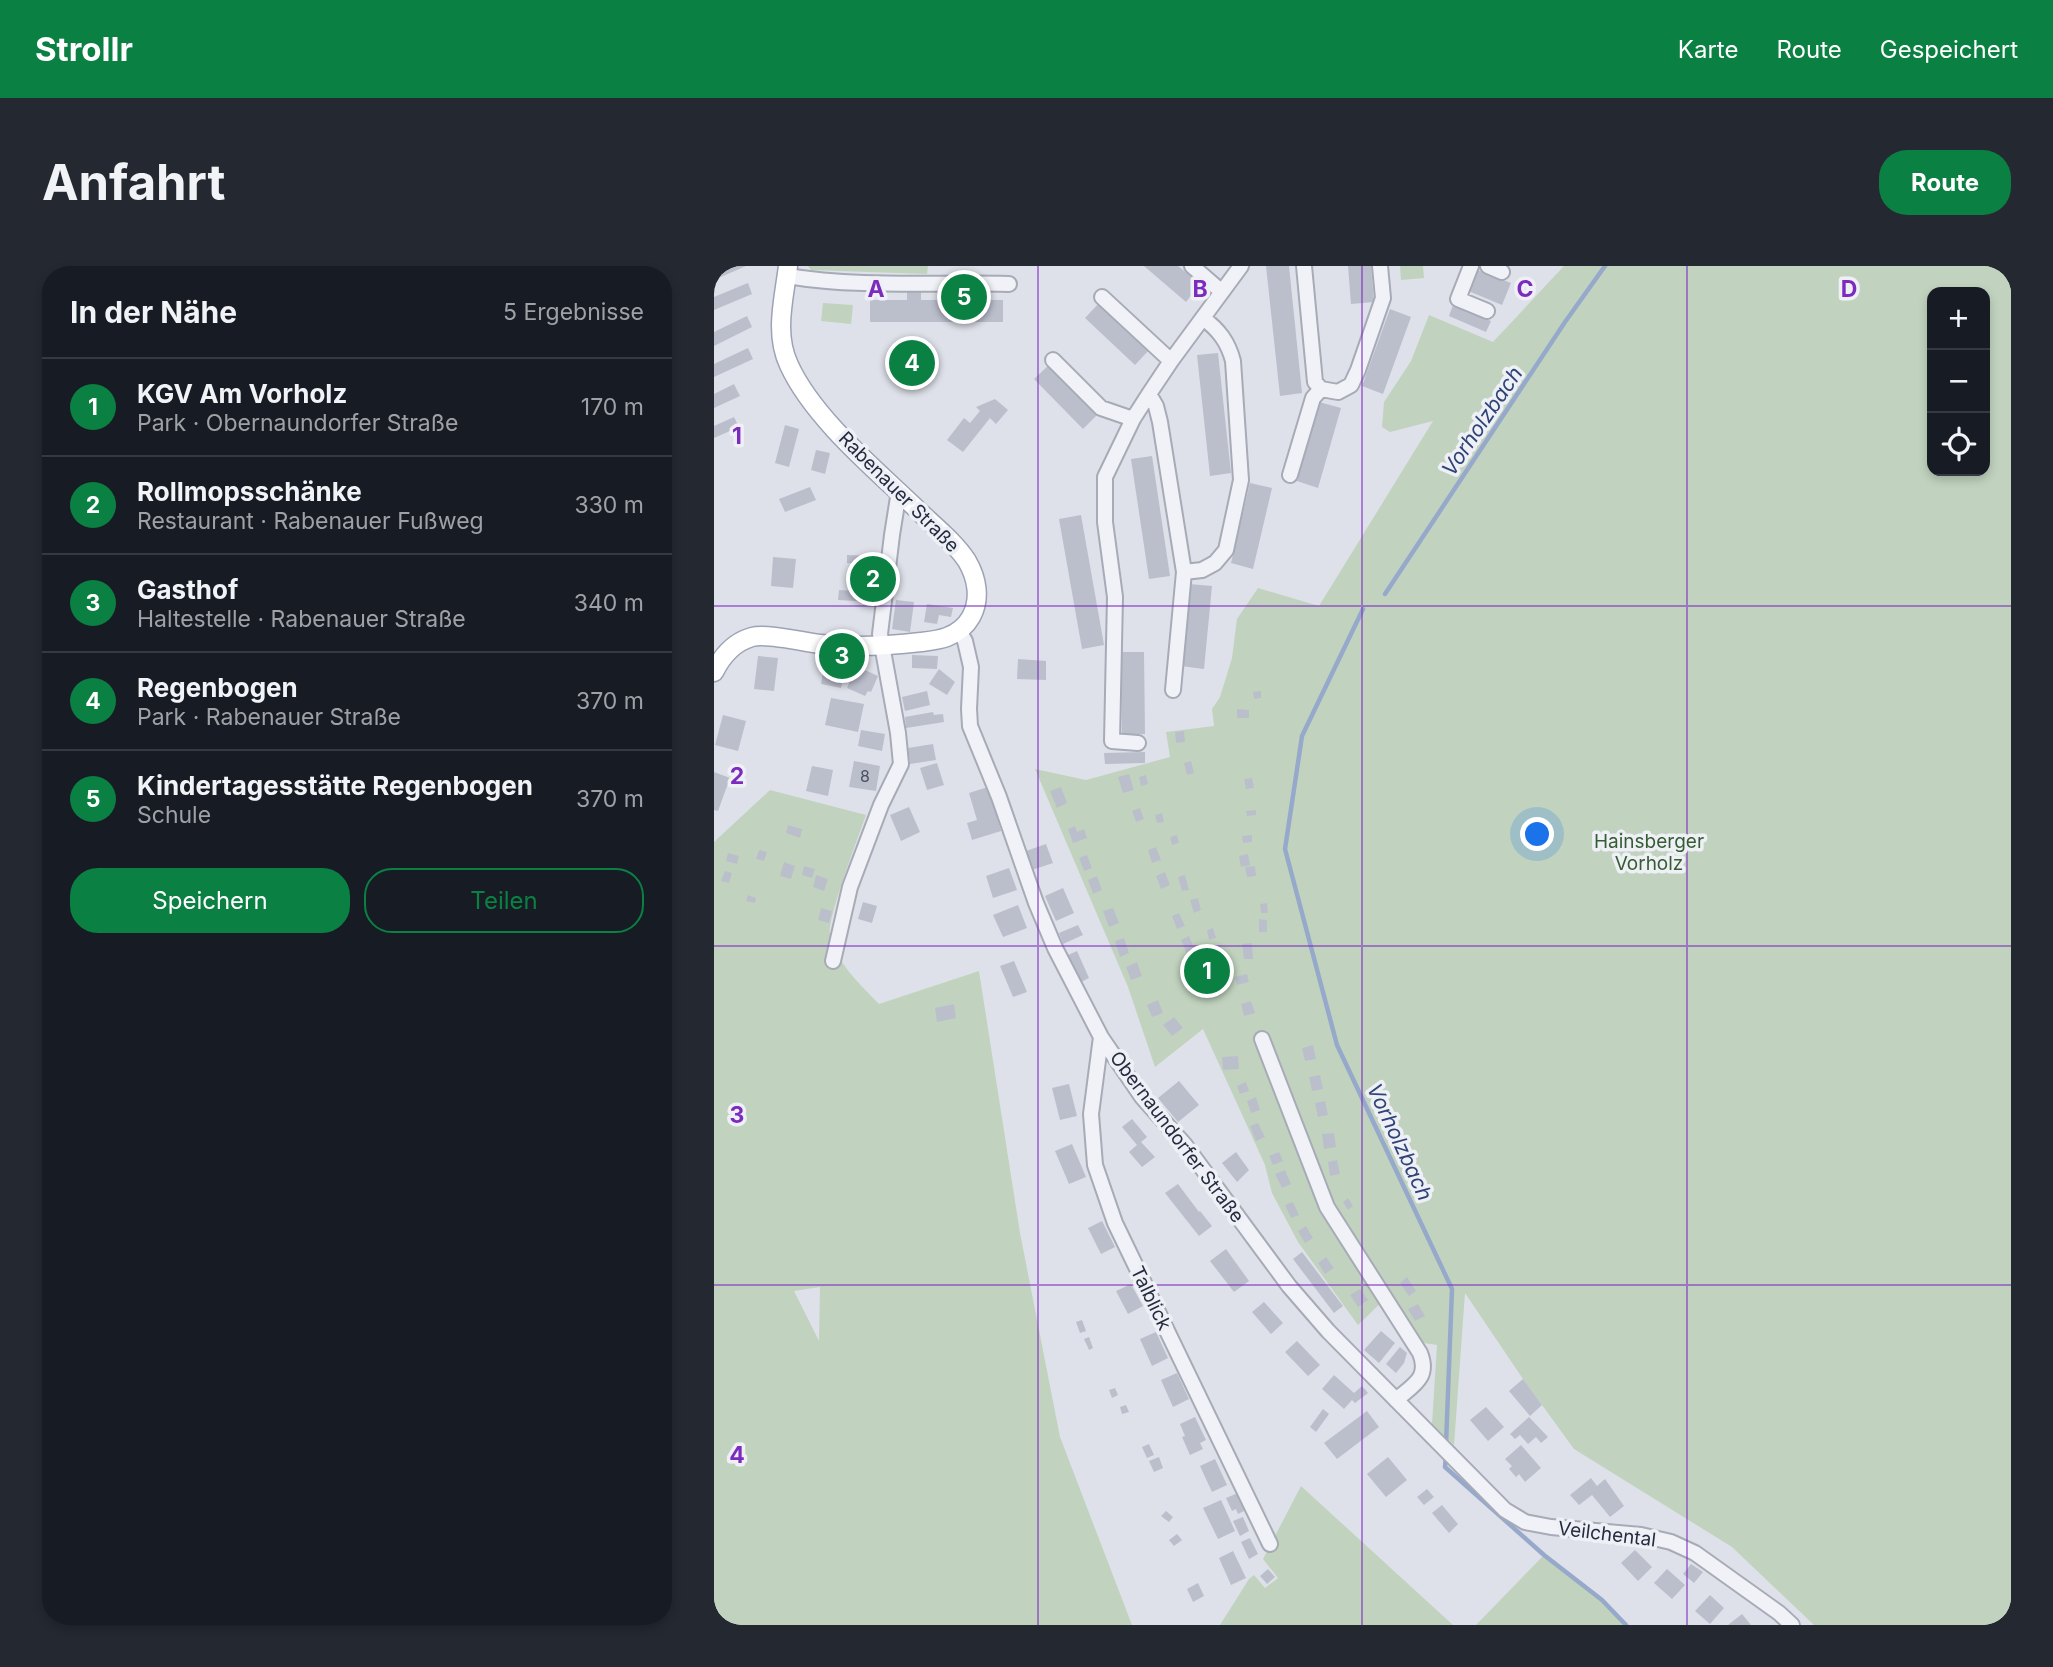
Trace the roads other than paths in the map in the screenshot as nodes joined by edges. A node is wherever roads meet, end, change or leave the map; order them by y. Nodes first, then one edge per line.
1 (1192, 266) edge
2 (1241, 266) edge
3 (1304, 266) edge
4 (1380, 266) edge
5 (1471, 266) edge
6 (788, 271) edge
7 (1009, 284) dead end
8 (1222, 292) junction
9 (1102, 297) dead end
10 (1488, 311) dead end
11 (1203, 318) junction
12 (1053, 360) dead end
13 (1171, 361) junction
14 (1321, 389) junction
15 (1149, 394) junction
16 (1133, 419) junction
17 (1290, 475) dead end
18 (899, 491) junction
19 (1184, 572) junction
20 (959, 631) junction
21 (881, 646) junction
22 (714, 672) edge
23 (1173, 690) dead end
24 (1138, 743) dead end
25 (833, 961) dead end
26 (1101, 1037) junction
27 (1262, 1040) dead end
28 (1396, 1400) junction
29 (1460, 1465) joint
30 (1270, 1544) dead end
31 (1792, 1625) edge

1 - 8 street
2 - 8 street
3 - 14 street
4 - 14 street
5 - 10 street
6 - 7 street
6 - 18 main road, Rabenauer Straße
8 - 11 street
9 - 13 street
11 - 13 street
11 - 19 street
12 - 16 street
13 - 15 street
14 - 17 street
15 - 16 street
15 - 19 street
16 - 24 street
18 - 20 main road, Rabenauer Straße
18 - 21 street
19 - 23 street
20 - 21 main road
20 - 26 street, Obernaundorfer Straße
21 - 22 main road
21 - 25 street
26 - 28 street, Obernaundorfer Straße
26 - 30 street, Talblick
27 - 28 street
28 - 29 street, Obernaundorfer Straße
29 - 31 street, Veilchental

